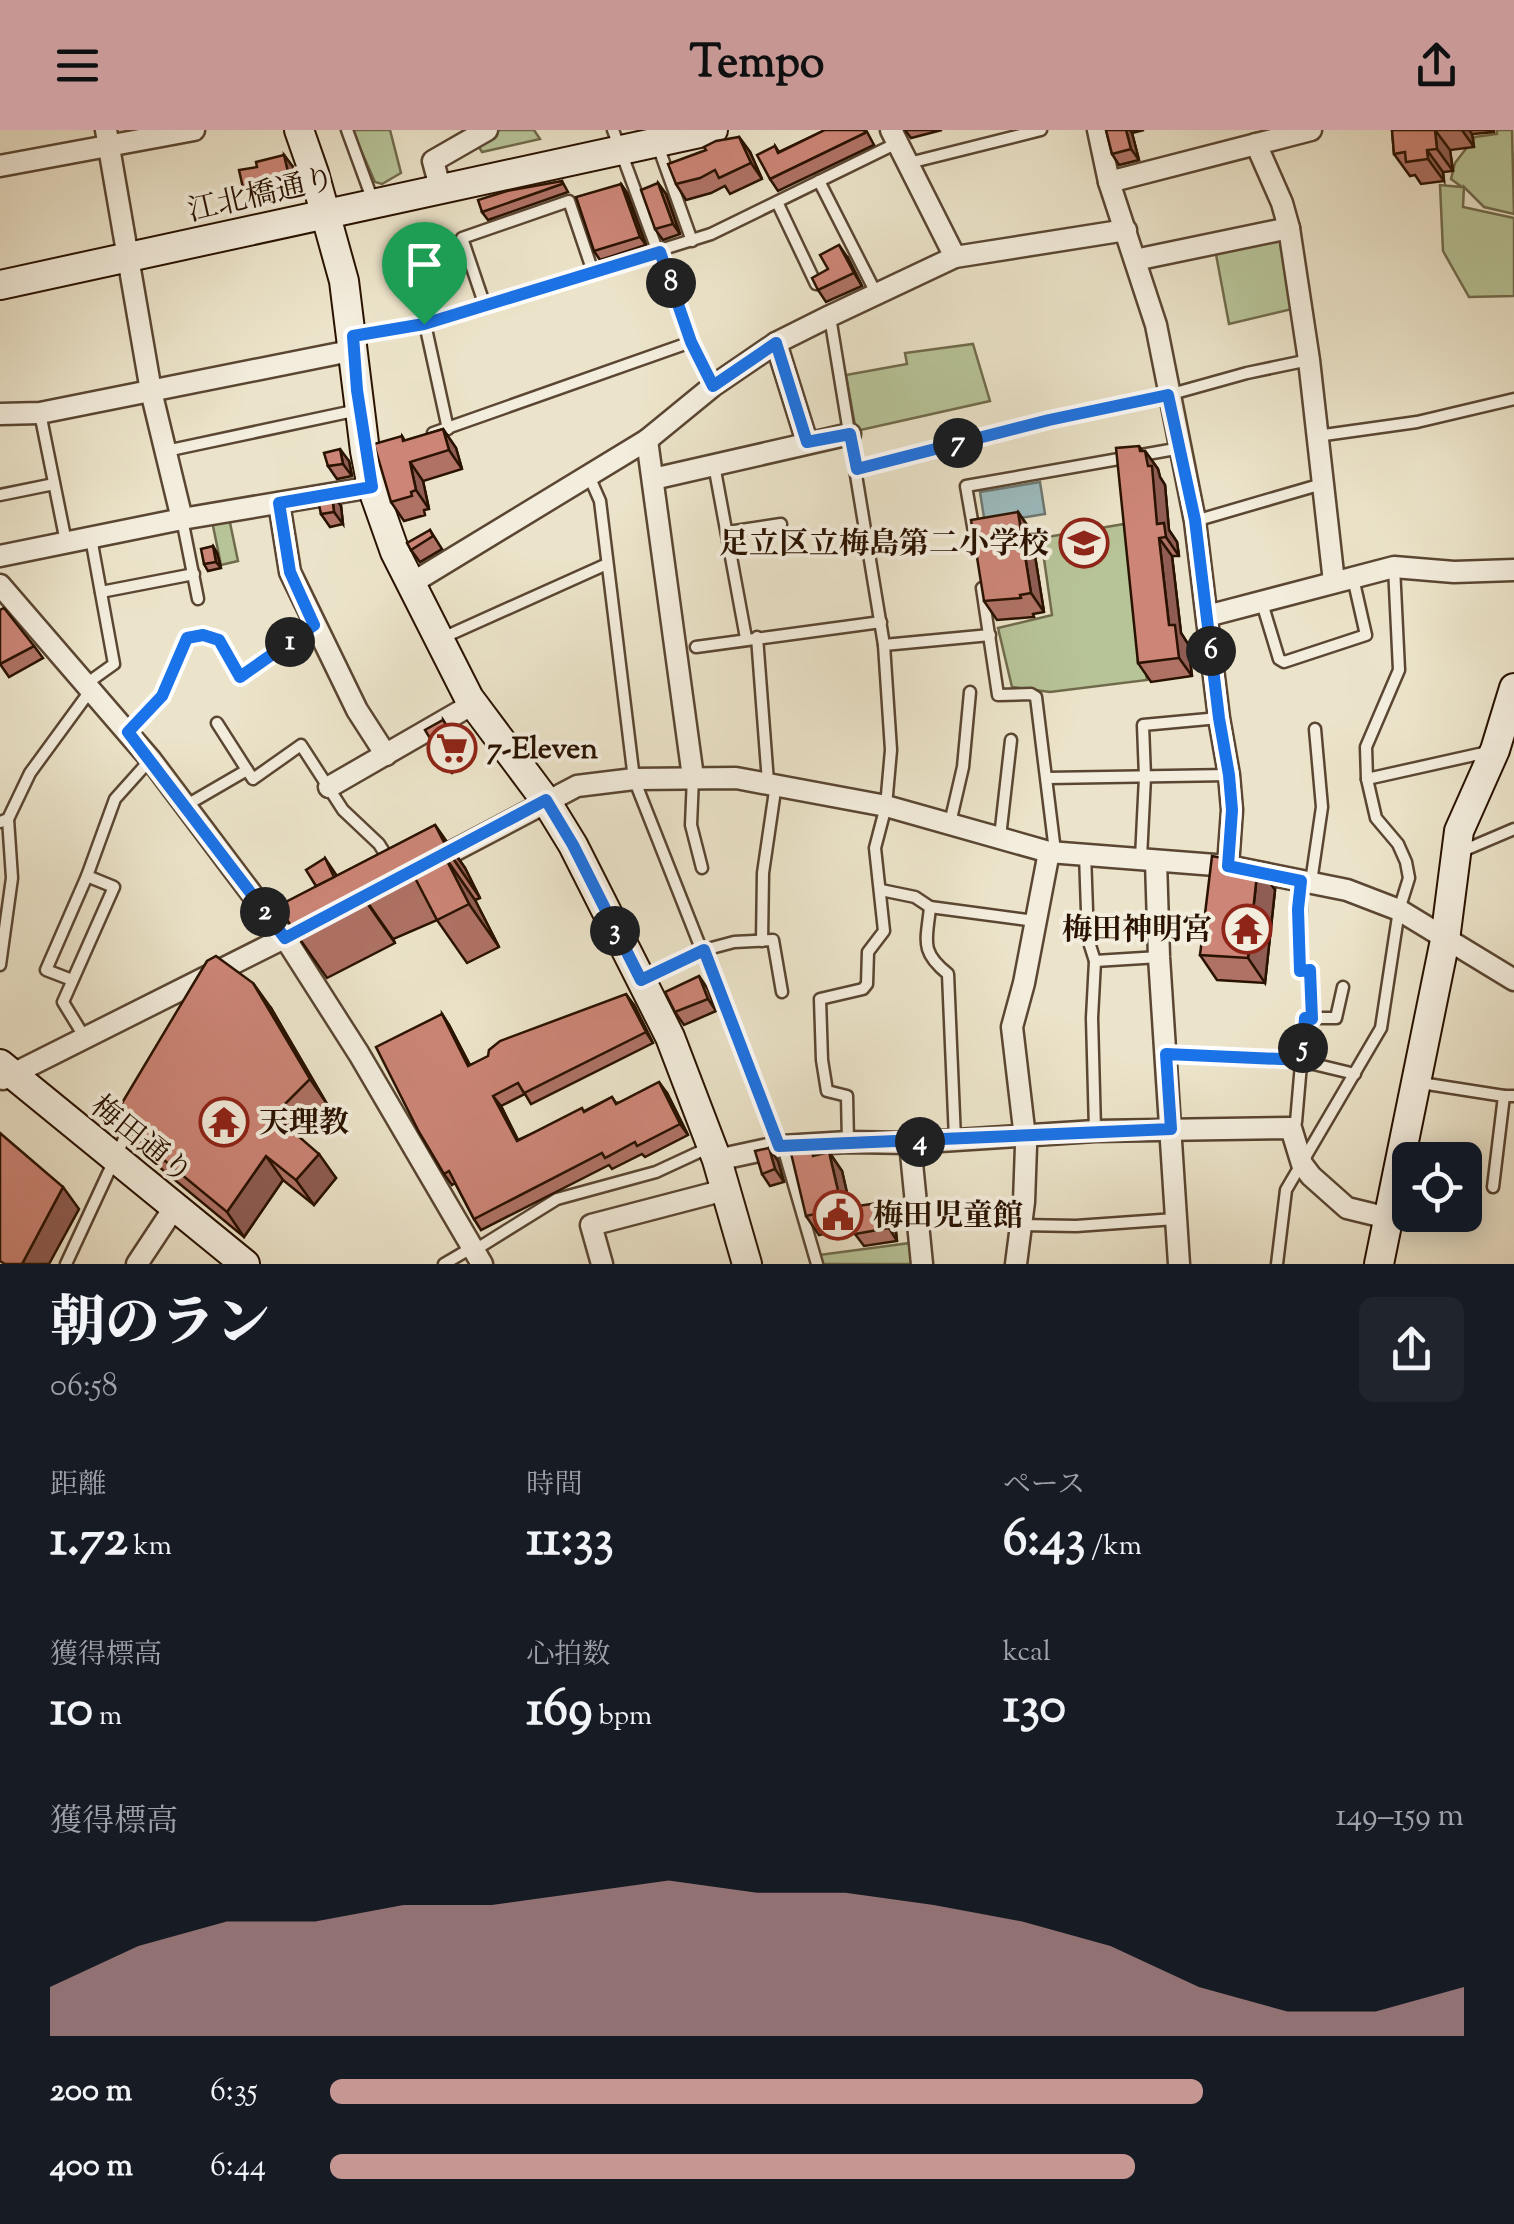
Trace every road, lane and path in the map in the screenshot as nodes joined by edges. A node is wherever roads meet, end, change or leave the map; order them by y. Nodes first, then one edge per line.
1 (194, 130) edge
2 (299, 130) edge
3 (347, 130) edge
4 (713, 130) edge
5 (1041, 130) edge
6 (1098, 130) edge
7 (1311, 130) edge
8 (484, 131) edge
9 (654, 136) edge
10 (894, 136) edge
11 (108, 138) edge
12 (616, 140) edge
13 (1256, 144) junction
14 (908, 163) junction
15 (0, 166) edge
16 (820, 182) junction
17 (1109, 182) junction
18 (440, 188) junction
19 (373, 202) junction
20 (776, 202) junction
21 (325, 212) junction
22 (1288, 228) junction
23 (1126, 230) junction
24 (692, 241) junction
25 (660, 252) junction
26 (955, 256) junction
27 (126, 257) junction
28 (1135, 260) junction
29 (593, 272) junction
30 (816, 284) edge
31 (0, 285) edge
32 (876, 294) junction
33 (485, 306) junction
34 (830, 316) junction
35 (424, 324) junction
36 (691, 342) junction
37 (354, 343) junction
38 (776, 343) junction
39 (1308, 360) junction
40 (713, 386) junction
41 (150, 391) junction
42 (1168, 395) junction
43 (1514, 400) edge
44 (360, 410) junction
45 (40, 413) junction
46 (0, 414) edge
47 (448, 429) junction
48 (850, 434) junction
49 (1316, 436) junction
50 (412, 438) edge
51 (647, 440) junction
52 (807, 442) junction
53 (1180, 448) junction
54 (166, 450) junction
55 (714, 465) junction
56 (857, 469) junction
57 (588, 475) junction
58 (653, 479) junction
59 (54, 484) junction
60 (1322, 484) junction
61 (372, 487) junction
62 (0, 495) edge
63 (279, 503) junction
64 (182, 518) junction
65 (1195, 520) junction
66 (781, 524) dead end
67 (728, 532) junction
68 (91, 538) junction
69 (975, 542) edge
70 (66, 543) junction
71 (0, 556) edge
72 (607, 564) junction
73 (1394, 566) junction
74 (1514, 570) edge
75 (194, 574) junction
76 (981, 579) edge
77 (1343, 580) junction
78 (412, 583) junction
79 (0, 585) edge
80 (101, 592) junction
81 (198, 599) dead end
82 (1262, 603) junction
83 (1208, 616) junction
84 (881, 622) junction
85 (314, 625) junction
86 (990, 634) junction
87 (751, 638) junction
88 (440, 639) junction
89 (884, 645) junction
90 (696, 647) dead end
91 (87, 688) junction
92 (1514, 688) edge
93 (970, 692) dead end
94 (473, 704) junction
95 (1219, 718) junction
96 (216, 722) dead end
97 (1316, 729) dead end
98 (128, 732) junction
99 (1011, 740) dead end
100 (1504, 748) edge
101 (386, 756) junction
102 (151, 760) junction
103 (247, 770) junction
104 (1229, 775) junction
105 (694, 777) junction
106 (1144, 777) junction
107 (1047, 778) junction
108 (634, 779) junction
109 (1367, 779) junction
110 (772, 783) junction
111 (330, 787) junction
112 (546, 800) junction
113 (886, 806) junction
114 (184, 807) junction
115 (4, 821) edge
116 (950, 824) junction
117 (1514, 829) edge
118 (1000, 838) junction
119 (1049, 852) junction
120 (1086, 853) junction
121 (1455, 854) junction
122 (1149, 860) junction
123 (1228, 866) junction
124 (393, 868) edge
125 (702, 868) dead end
126 (416, 870) edge
127 (87, 876) junction
128 (1306, 882) junction
129 (6, 884) edge
130 (881, 890) junction
131 (930, 906) junction
132 (1399, 910) junction
133 (334, 913) edge
134 (1034, 922) junction
135 (285, 938) junction
136 (1444, 940) junction
137 (762, 941) junction
138 (704, 950) junction
139 (1159, 957) junction
140 (1095, 961) junction
141 (0, 965) edge
142 (72, 980) junction
143 (641, 980) junction
144 (1514, 980) edge
145 (1343, 987) dead end
146 (782, 992) dead end
147 (1312, 1019) junction
148 (85, 1039) junction
149 (1166, 1054) junction
150 (1302, 1060) junction
151 (5, 1073) edge
152 (1355, 1074) junction
153 (1416, 1082) junction
154 (1509, 1096) edge
155 (138, 1112) edge
156 (1290, 1128) junction
157 (1171, 1129) junction
158 (1096, 1131) junction
159 (1024, 1134) junction
160 (956, 1140) junction
161 (848, 1142) junction
162 (910, 1143) junction
163 (781, 1146) junction
164 (714, 1153) junction
165 (114, 1159) junction
166 (1302, 1164) junction
167 (1494, 1186) dead end
168 (725, 1190) junction
169 (174, 1208) junction
170 (1388, 1218) junction
171 (1176, 1219) junction
172 (1021, 1225) junction
173 (477, 1254) edge
174 (66, 1264) edge
175 (137, 1264) edge
176 (245, 1264) edge
177 (444, 1264) edge
178 (602, 1264) edge
179 (747, 1264) edge
180 (817, 1264) edge
181 (922, 1264) edge
182 (1016, 1264) edge
183 (1179, 1264) edge
184 (1277, 1264) edge
185 (1379, 1264) edge

1 - 11 street
2 - 21 street
3 - 19 lane
4 - 9 street, 江北橋通り
5 - 14 lane
6 - 17 street
7 - 13 street
8 - 18 street
9 - 12 street, 江北橋通り
9 - 24 lane
10 - 14 street
10 - 16 lane
11 - 15 street
11 - 27 street
12 - 18 street, 江北橋通り
12 - 25 lane
13 - 17 street
13 - 22 street
14 - 26 street
16 - 20 lane
16 - 32 lane
17 - 23 street
18 - 19 street, 江北橋通り
19 - 21 street, 江北橋通り
20 - 24 lane
20 - 30 lane
21 - 27 street, 江北橋通り
21 - 37 street
22 - 28 street
22 - 39 street
23 - 26 street
23 - 28 street
24 - 25 lane
25 - 29 lane
25 - 36 lane
26 - 32 street
27 - 31 street, 江北橋通り
27 - 41 street
28 - 42 street
29 - 33 lane
29 - 33 lane
32 - 34 street
33 - 35 lane
34 - 38 street
34 - 48 lane
35 - 37 lane
35 - 47 lane
36 - 40 lane
36 - 47 lane
37 - 41 street
37 - 44 street
38 - 40 street
38 - 52 street
39 - 42 lane
39 - 49 street
40 - 51 street
41 - 45 street
41 - 54 street
42 - 53 street
42 - 56 lane
43 - 49 lane
44 - 54 lane
44 - 61 street
45 - 46 street
45 - 59 lane
47 - 50 lane
48 - 52 street
48 - 56 lane
49 - 60 street
51 - 57 street
51 - 58 street
52 - 55 street
53 - 65 street
53 - 69 lane
54 - 64 street
55 - 58 street
55 - 67 lane
56 - 84 lane
57 - 72 lane
57 - 78 street
58 - 105 street
59 - 62 lane
59 - 70 lane
60 - 65 lane
60 - 77 street
61 - 63 street
61 - 78 street
63 - 64 street
63 - 85 street
64 - 68 street
64 - 75 lane
65 - 83 street
66 - 67 lane
67 - 87 lane
68 - 70 street
68 - 80 lane
70 - 71 street
72 - 88 lane
72 - 108 lane
73 - 74 street
73 - 77 street
73 - 109 lane
75 - 80 lane
75 - 81 lane
76 - 86 lane
77 - 82 street
77 - 82 lane
78 - 88 street
79 - 91 street
80 - 91 lane
82 - 83 street
83 - 95 street
84 - 87 lane
84 - 89 lane
85 - 98 lane
85 - 101 street
86 - 89 lane
86 - 107 lane
87 - 90 lane
87 - 110 lane
88 - 94 street
89 - 113 lane
91 - 98 street
91 - 115 lane
92 - 100 street
93 - 116 lane
94 - 101 street
94 - 112 street
95 - 104 street
95 - 106 lane
96 - 103 lane
97 - 128 lane
98 - 102 street
99 - 118 lane
100 - 109 lane
100 - 121 street
101 - 111 street
102 - 114 street
102 - 127 lane
103 - 111 lane
103 - 114 lane
104 - 106 lane
104 - 123 street
105 - 108 street
105 - 110 street
105 - 125 lane
106 - 107 lane
106 - 122 lane
107 - 119 lane
108 - 112 street
108 - 138 lane
109 - 132 lane
110 - 113 street
110 - 137 lane
111 - 124 lane
112 - 126 street
112 - 143 street
113 - 116 street
113 - 130 lane
114 - 135 street
115 - 129 lane
116 - 118 street
117 - 121 lane
118 - 119 street
119 - 120 street
119 - 134 street
120 - 122 street
120 - 140 lane
121 - 136 street
122 - 123 street
122 - 139 street
123 - 128 street
127 - 142 lane
127 - 142 lane
128 - 132 street
128 - 147 lane
129 - 141 lane
130 - 131 lane
130 - 161 lane
131 - 134 lane
131 - 160 lane
132 - 136 street
132 - 152 lane
133 - 135 street
134 - 159 street
135 - 148 street
135 - 173 street
136 - 144 street
136 - 153 street
137 - 138 lane
137 - 146 lane
138 - 143 lane
138 - 163 lane
139 - 140 lane
139 - 149 street
140 - 158 lane
142 - 148 lane
143 - 164 street
145 - 147 lane
147 - 150 lane
148 - 151 street
149 - 150 lane
149 - 157 street
150 - 152 lane
150 - 156 lane
151 - 165 street, 梅田通り
152 - 166 lane
153 - 154 lane
153 - 170 street
154 - 167 lane
155 - 165 lane
156 - 157 street
156 - 166 street
157 - 158 street
157 - 171 street
158 - 159 street
159 - 160 street
159 - 172 street
160 - 162 street
161 - 162 street
161 - 163 street
162 - 181 street
163 - 164 street
163 - 180 lane
164 - 168 street
164 - 173 lane
165 - 169 street, 梅田通り
165 - 174 lane
166 - 170 street
166 - 184 lane
168 - 178 street
168 - 179 street
169 - 175 street
169 - 176 street, 梅田通り
170 - 185 street
171 - 172 lane
171 - 183 street
172 - 182 street
173 - 177 lane

